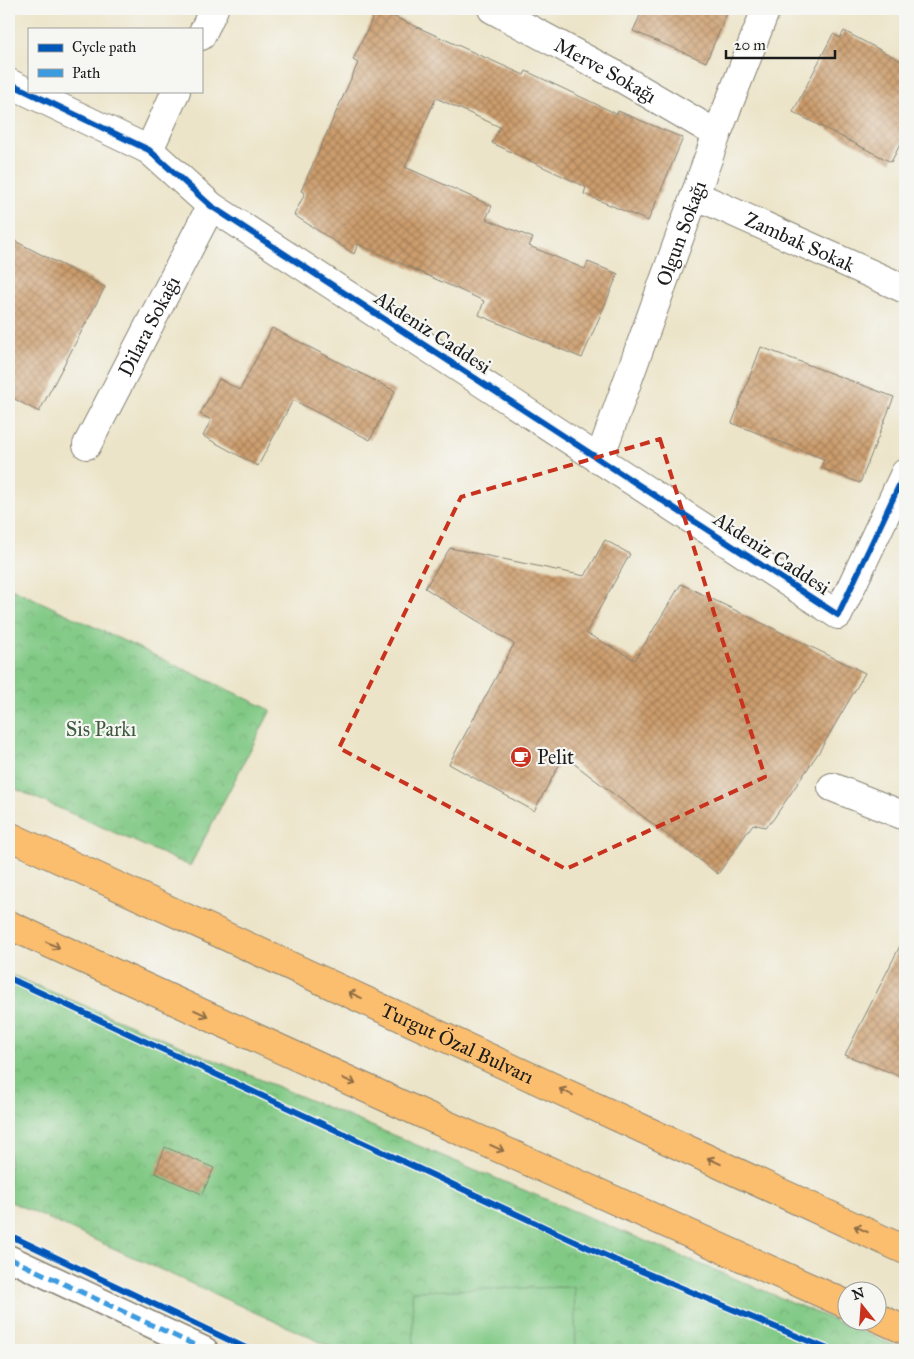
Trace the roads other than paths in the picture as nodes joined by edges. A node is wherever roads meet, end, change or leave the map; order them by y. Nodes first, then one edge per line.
1 (214, 9) edge
2 (492, 9) edge
3 (766, 9) edge
4 (202, 34) edge
5 (9, 83) edge
6 (176, 92) edge
7 (717, 134) junction
8 (149, 150) junction
9 (694, 195) junction
10 (211, 206) junction
11 (905, 289) edge
12 (87, 446) dead end
13 (599, 460) junction
14 (905, 473) edge
15 (832, 787) dead end
16 (905, 816) edge
17 (9, 836) edge
18 (9, 925) edge
19 (905, 1250) edge
20 (9, 1258) edge
21 (836, 1300) edge
22 (886, 1321) edge
23 (905, 1330) edge
24 (205, 1350) edge

1 - 4 street
2 - 7 street, Merve Sokağı
3 - 7 street, Olgun Sokağı
5 - 8 street, Akdeniz Caddesi
6 - 8 street
7 - 9 street, Olgun Sokağı
8 - 10 street, Akdeniz Caddesi
9 - 11 street, Zambak Sokak
9 - 13 street, Olgun Sokağı
10 - 12 street, Dilara Sokağı
10 - 13 street, Akdeniz Caddesi
13 - 14 street, Akdeniz Caddesi
15 - 16 street
19 -> 17 highway, Turgut Özal Bulvarı
18 -> 21 highway
20 - 24 street
22 - 23 highway

